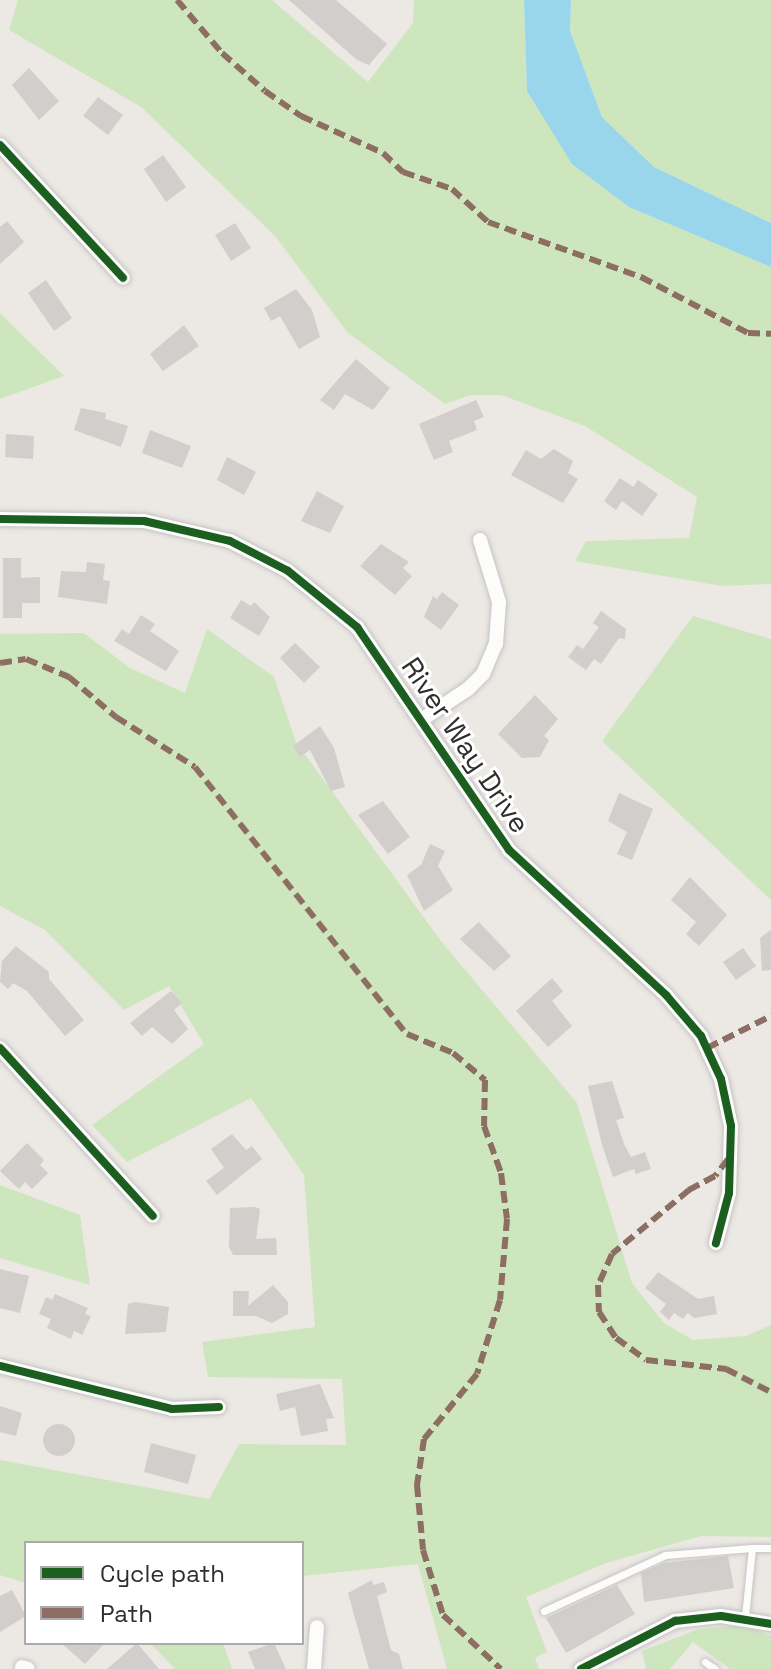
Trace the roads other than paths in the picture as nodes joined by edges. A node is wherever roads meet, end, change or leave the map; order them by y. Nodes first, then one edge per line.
1 (0, 145) edge
2 (123, 278) dead end
3 (0, 519) edge
4 (480, 540) dead end
5 (421, 720) junction
6 (0, 1048) edge
7 (153, 1216) dead end
8 (716, 1243) dead end
9 (0, 1366) edge
10 (219, 1407) dead end
11 (752, 1548) junction
12 (771, 1548) edge
13 (544, 1611) dead end
14 (745, 1617) junction
15 (771, 1624) edge
16 (317, 1627) dead end
17 (607, 1655) junction
18 (705, 1662) dead end
19 (314, 1669) edge
20 (581, 1669) edge
21 (617, 1669) edge
22 (715, 1669) edge

1 - 2 street
3 - 5 street, River Way Drive
4 - 5 street
5 - 8 street, River Way Drive
6 - 7 street
9 - 10 street
11 - 12 lane
11 - 13 lane
11 - 14 lane
14 - 15 street
14 - 17 street
16 - 19 street
17 - 20 street
17 - 21 street
18 - 22 lane

